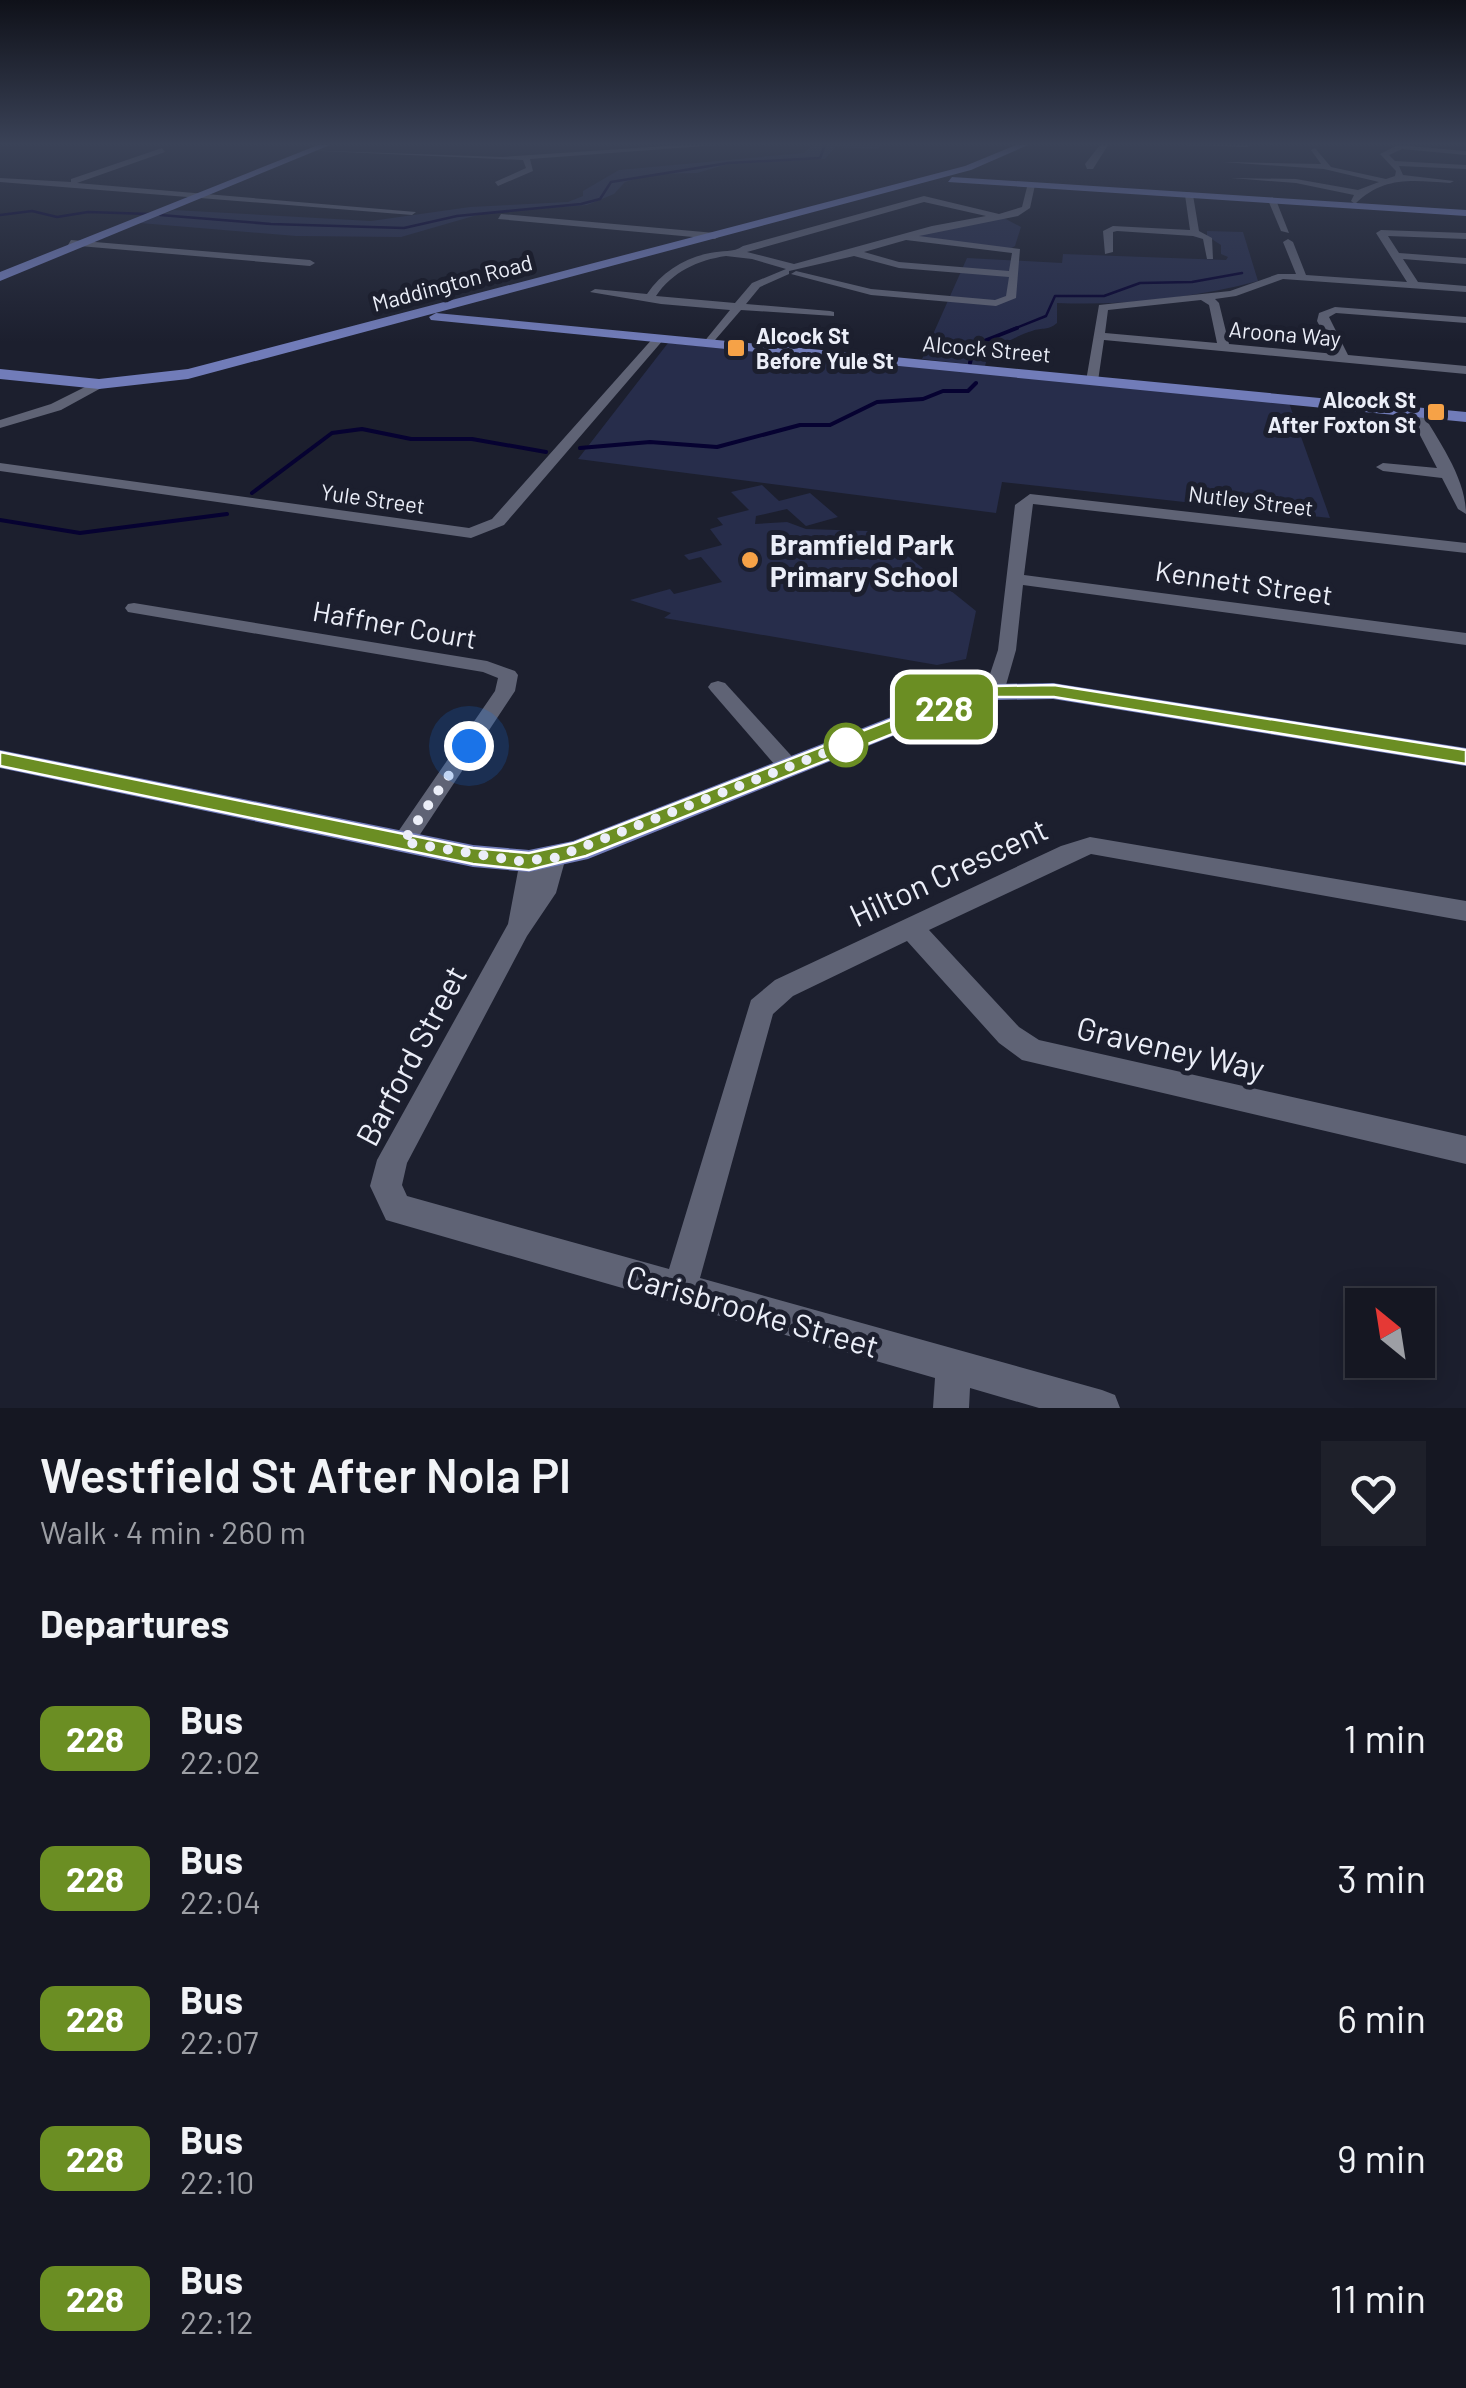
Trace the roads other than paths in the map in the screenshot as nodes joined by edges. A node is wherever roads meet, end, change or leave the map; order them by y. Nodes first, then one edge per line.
1 (150, 211) edge
2 (150, 211) edge
3 (395, 211) edge
4 (808, 211) edge
5 (855, 211) edge
6 (881, 211) edge
7 (976, 211) edge
8 (1018, 211) edge
9 (1191, 211) edge
10 (1276, 211) edge
11 (412, 212) dead end
12 (867, 214) junction
13 (501, 217) dead end
14 (1001, 217) junction
15 (1022, 225) dead end
16 (1195, 233) junction
17 (714, 236) junction
18 (1466, 236) edge
19 (906, 237) junction
20 (76, 244) junction
21 (972, 245) junction
22 (690, 249) dead end
23 (1108, 252) dead end
24 (854, 253) junction
25 (739, 254) junction
26 (1395, 256) junction
27 (714, 257) junction
28 (1210, 257) dead end
29 (1466, 261) edge
30 (310, 263) dead end
31 (795, 271) junction
32 (964, 271) junction
33 (0, 275) edge
34 (1015, 275) junction
35 (1302, 277) junction
36 (1414, 285) junction
37 (1466, 289) edge
38 (595, 292) dead end
39 (650, 297) junction
40 (1203, 297) junction
41 (738, 308) junction
42 (433, 314) junction
43 (830, 314) dead end
44 (1435, 317) junction
45 (1466, 320) edge
46 (1446, 333) dead end
47 (1100, 336) junction
48 (658, 339) junction
49 (709, 344) junction
50 (1224, 348) junction
51 (1343, 358) junction
52 (1466, 370) edge
53 (0, 374) edge
54 (1092, 381) junction
55 (91, 383) junction
56 (1416, 412) junction
57 (1466, 417) edge
58 (0, 424) edge
59 (0, 467) edge
60 (1383, 467) dead end
61 (1448, 474) junction
62 (1466, 508) edge
63 (1466, 548) edge
64 (1015, 578) junction
65 (134, 608) dead end
66 (1466, 639) edge
67 (718, 687) dead end
68 (1005, 691) junction
69 (1466, 756) edge
70 (0, 759) edge
71 (790, 768) junction
72 (403, 842) junction
73 (542, 859) junction
74 (1466, 911) edge
75 (910, 927) junction
76 (1466, 1150) edge
77 (403, 1213) joint
78 (680, 1290) junction
79 (954, 1367) junction
80 (951, 1408) edge
81 (1102, 1408) edge

1 - 20 main road
2 - 20 main road
3 - 11 street
4 - 17 main road, Maddington Road
5 - 12 street
6 - 12 street
7 - 14 street
8 - 14 street
9 - 16 street
10 - 35 street
12 - 25 street
13 - 17 street
14 - 15 street
14 - 19 street
16 - 23 street
16 - 28 street
17 - 42 main road, Maddington Road
18 - 26 street
19 - 21 street
19 - 24 street
20 - 30 street
20 - 33 main road
21 - 32 street
21 - 34 street
22 - 27 street
24 - 31 street
24 - 32 street
25 - 27 street
25 - 31 street
26 - 29 street
26 - 36 street
27 - 39 street
31 - 34 street
31 - 41 street
32 - 34 street
35 - 36 street
35 - 40 street
36 - 37 street
38 - 39 street
39 - 41 street
40 - 47 street
40 - 50 street
41 - 43 street
41 - 49 street
42 - 48 main road, Alcock Street
42 - 55 main road, Maddington Road
44 - 45 street
44 - 46 street
44 - 51 street
47 - 50 street, Aroona Way
47 - 54 street
48 - 49 main road, Alcock Street
48 - 59 street, Yule Street
49 - 54 main road, Alcock Street
50 - 51 street, Aroona Way
51 - 52 street, Aroona Way
53 - 55 main road, Maddington Road
54 - 56 main road, Alcock Street
55 - 58 street
56 - 57 main road, Alcock Street
56 - 61 street
60 - 61 street
61 - 62 street
63 - 64 street, Nutley Street
64 - 66 street, Kennett Street
64 - 68 street
65 - 72 street, Haffner Court
67 - 71 street
68 - 69 main road
68 - 71 main road
70 - 72 main road
71 - 73 main road
72 - 73 main road
73 - 77 street, Barford Street
74 - 75 street, Hilton Crescent
75 - 76 street, Graveney Way
75 - 78 street, Hilton Crescent
77 - 78 street, Carisbrooke Street
78 - 79 street, Carisbrooke Street
79 - 80 street
79 - 81 street, Carisbrooke Street

